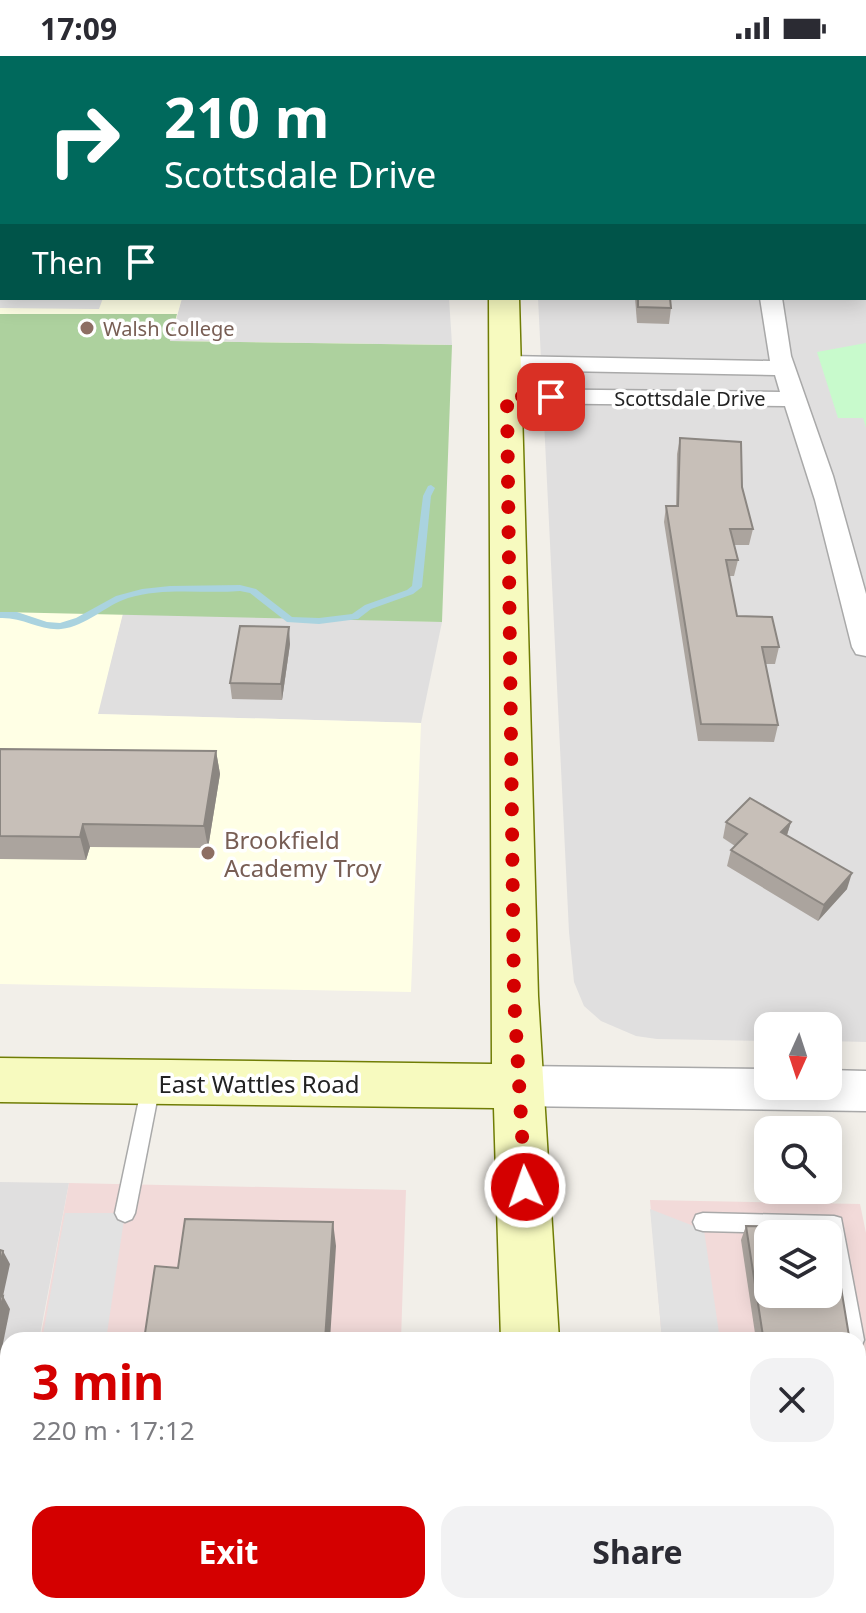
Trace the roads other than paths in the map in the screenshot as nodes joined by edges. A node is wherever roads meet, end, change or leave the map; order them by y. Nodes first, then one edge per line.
1 (504, 300) edge
2 (771, 300) edge
3 (785, 368) junction
4 (507, 380) junction
5 (794, 399) junction
6 (866, 647) edge
7 (0, 1080) edge
8 (151, 1082) junction
9 (519, 1086) junction
10 (866, 1091) edge
11 (125, 1213) dead end
12 (703, 1222) dead end
13 (530, 1332) edge
14 (853, 1332) edge

1 - 4 main road
2 - 3 street, Scottsdale Drive
3 - 4 street, Scottsdale Drive
3 - 5 street, Scottsdale Drive
4 - 5 street, Scottsdale Drive
4 - 9 main road
5 - 6 street
7 - 8 main road, East Wattles Road
8 - 9 main road, East Wattles Road
8 - 11 lane
9 - 10 street
9 - 13 main road
12 - 14 lane

